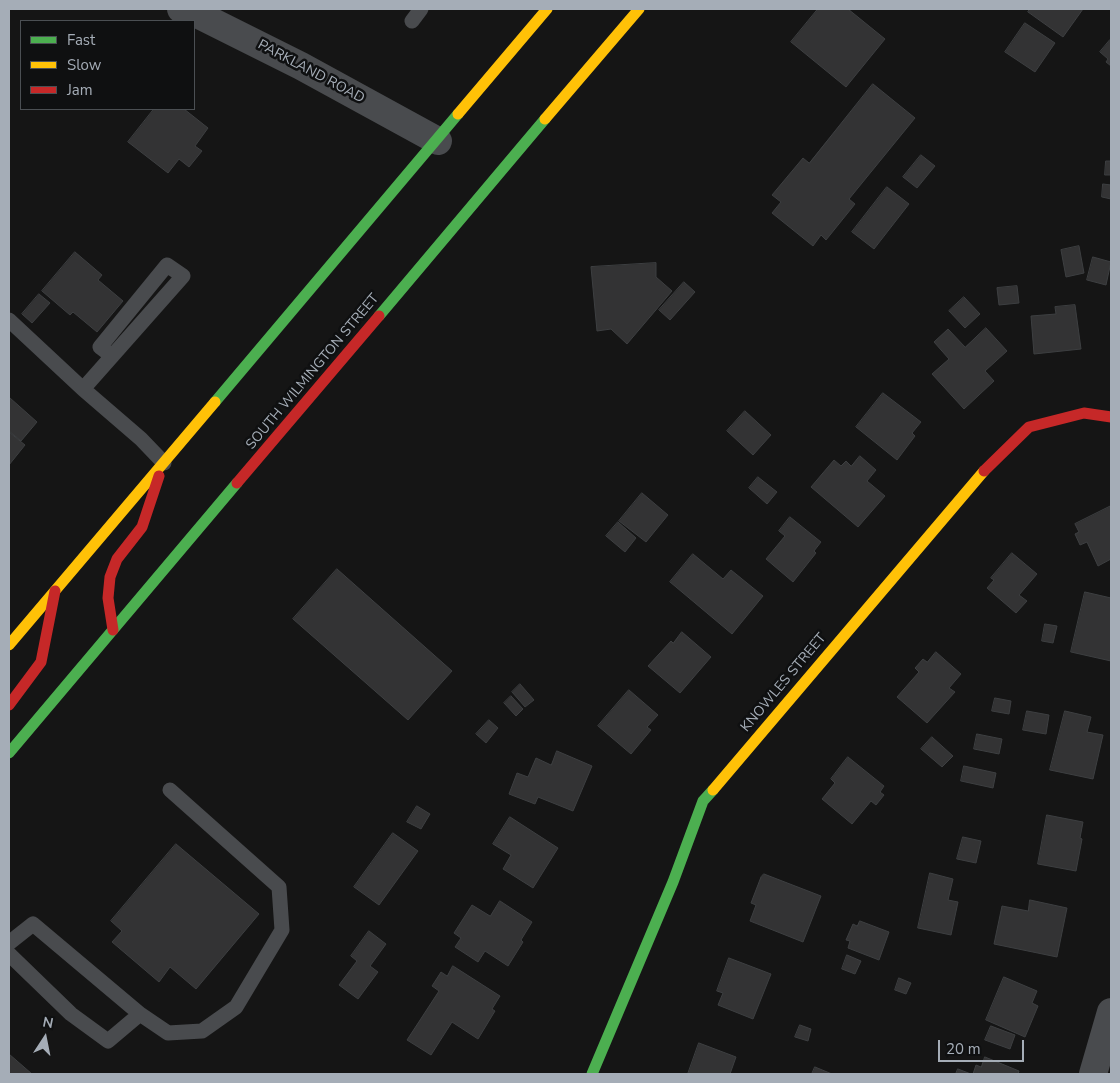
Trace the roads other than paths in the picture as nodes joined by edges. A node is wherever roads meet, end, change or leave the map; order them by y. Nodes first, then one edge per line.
1 (181, 9) edge
2 (422, 9) edge
3 (639, 9) edge
4 (540, 11) edge
5 (412, 21) dead end
6 (438, 141) junction
7 (9, 320) edge
8 (112, 356) junction
9 (83, 389) junction
10 (1111, 417) edge
11 (164, 463) junction
12 (56, 590) junction
13 (113, 630) junction
14 (9, 645) edge
15 (9, 705) edge
16 (9, 753) edge
17 (170, 790) dead end
18 (9, 943) edge
19 (9, 954) edge
20 (1111, 1012) edge
21 (140, 1014) junction
22 (592, 1074) edge
23 (1093, 1074) edge

1 - 6 street, PARKLAND ROAD
2 - 5 lane
3 - 13 main road, SOUTH WILMINGTON STREET
4 - 6 main road
6 - 11 main road
7 - 9 lane
8 - 8 lane
8 - 9 lane
9 - 11 lane
10 - 22 main road, KNOWLES STREET
11 - 12 main road
11 - 13 main road
12 - 14 main road
12 - 15 main road
13 - 16 main road, SOUTH WILMINGTON STREET
17 - 21 lane
18 - 21 lane
19 - 21 lane
20 - 23 street

